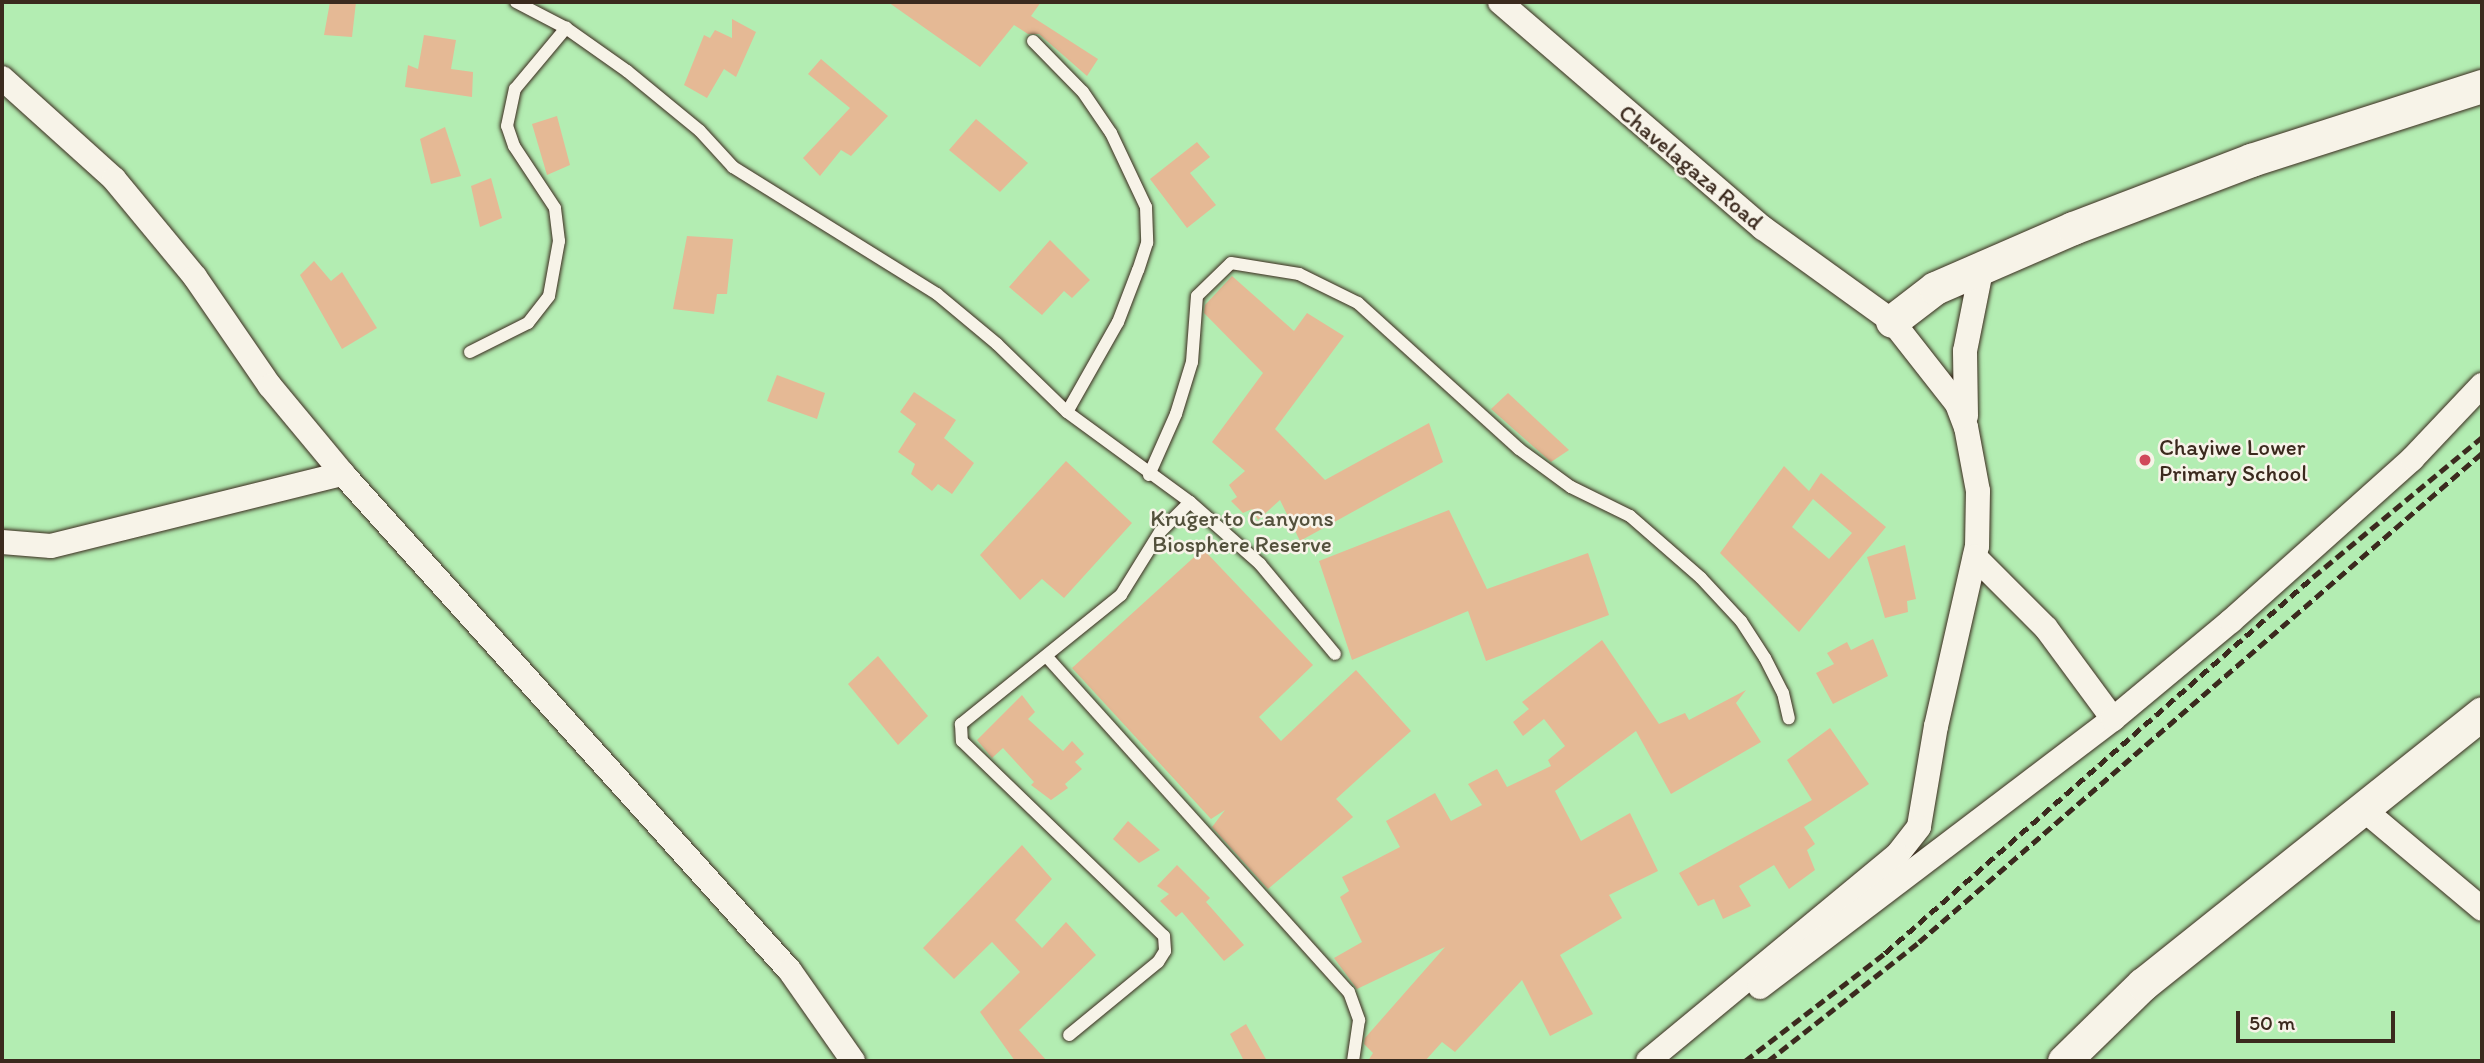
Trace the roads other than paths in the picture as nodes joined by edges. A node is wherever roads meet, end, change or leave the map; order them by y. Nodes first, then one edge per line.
1 (516, 2) edge
2 (1500, 2) edge
3 (1521, 12) edge
4 (566, 29) junction
5 (1032, 41) dead end
6 (2, 78) edge
7 (2482, 86) edge
8 (1982, 266) junction
9 (1892, 321) junction
10 (470, 352) dead end
11 (2482, 385) edge
12 (1067, 412) junction
13 (1966, 427) junction
14 (343, 474) junction
15 (1149, 475) junction
16 (1190, 502) junction
17 (2, 542) edge
18 (1975, 557) junction
19 (1335, 654) dead end
20 (1047, 657) junction
21 (2482, 713) edge
22 (1789, 718) dead end
23 (2113, 719) junction
24 (2363, 809) junction
25 (2482, 909) edge
26 (1069, 1035) dead end
27 (1682, 1035) junction
28 (853, 1061) edge
29 (1353, 1061) edge
30 (1648, 1061) edge
31 (2064, 1061) edge

1 - 4 lane
2 - 3 street, Chavelagaza Road
3 - 9 street, Chavelagaza Road
4 - 10 lane
4 - 12 lane
5 - 12 lane
6 - 14 street
7 - 8 street
8 - 9 street
8 - 13 street
9 - 13 street, Chavelagaza Road
11 - 23 street
12 - 15 lane
13 - 18 street
14 - 17 street
14 - 28 street
15 - 16 lane
15 - 22 lane
16 - 19 lane
16 - 20 lane
18 - 23 street
18 - 27 street
20 - 26 lane
20 - 29 lane
21 - 24 street
23 - 27 street
24 - 25 street
24 - 31 street
27 - 30 street

